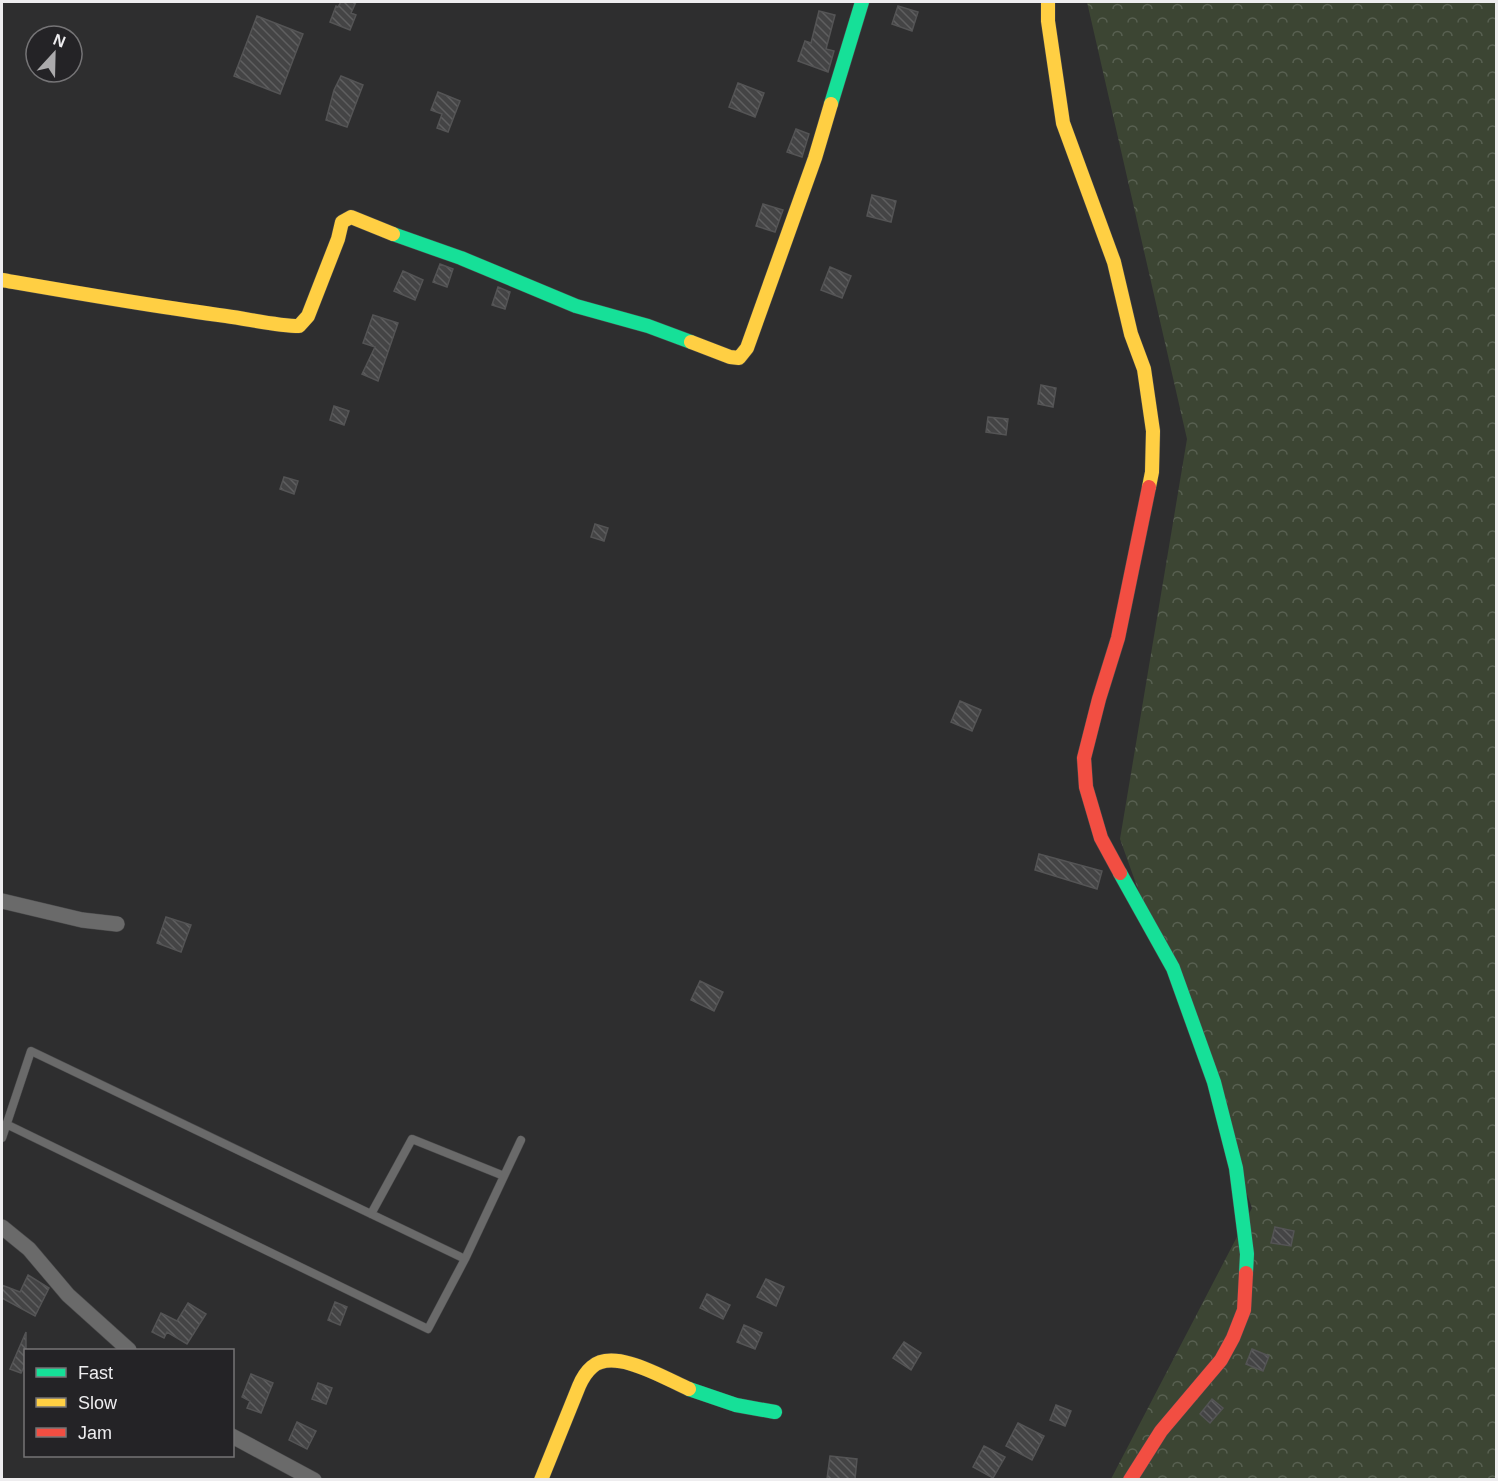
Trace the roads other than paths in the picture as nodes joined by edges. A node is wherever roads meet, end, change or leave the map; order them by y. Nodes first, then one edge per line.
1 (862, 2) edge
2 (1048, 2) edge
3 (2, 280) edge
4 (2, 901) edge
5 (117, 924) dead end
6 (6, 1124) junction
7 (2, 1138) edge
8 (521, 1140) dead end
9 (504, 1176) junction
10 (371, 1214) junction
11 (2, 1227) edge
12 (465, 1259) junction
13 (128, 1349) edge
14 (775, 1412) dead end
15 (234, 1437) edge
16 (314, 1479) edge
17 (541, 1479) edge
18 (1130, 1479) edge

1 - 3 street
2 - 18 street
4 - 5 street
6 - 7 lane
6 - 10 lane
6 - 12 lane
8 - 9 lane
9 - 10 lane
9 - 12 lane
10 - 12 lane
11 - 13 street
14 - 17 street
15 - 16 street

